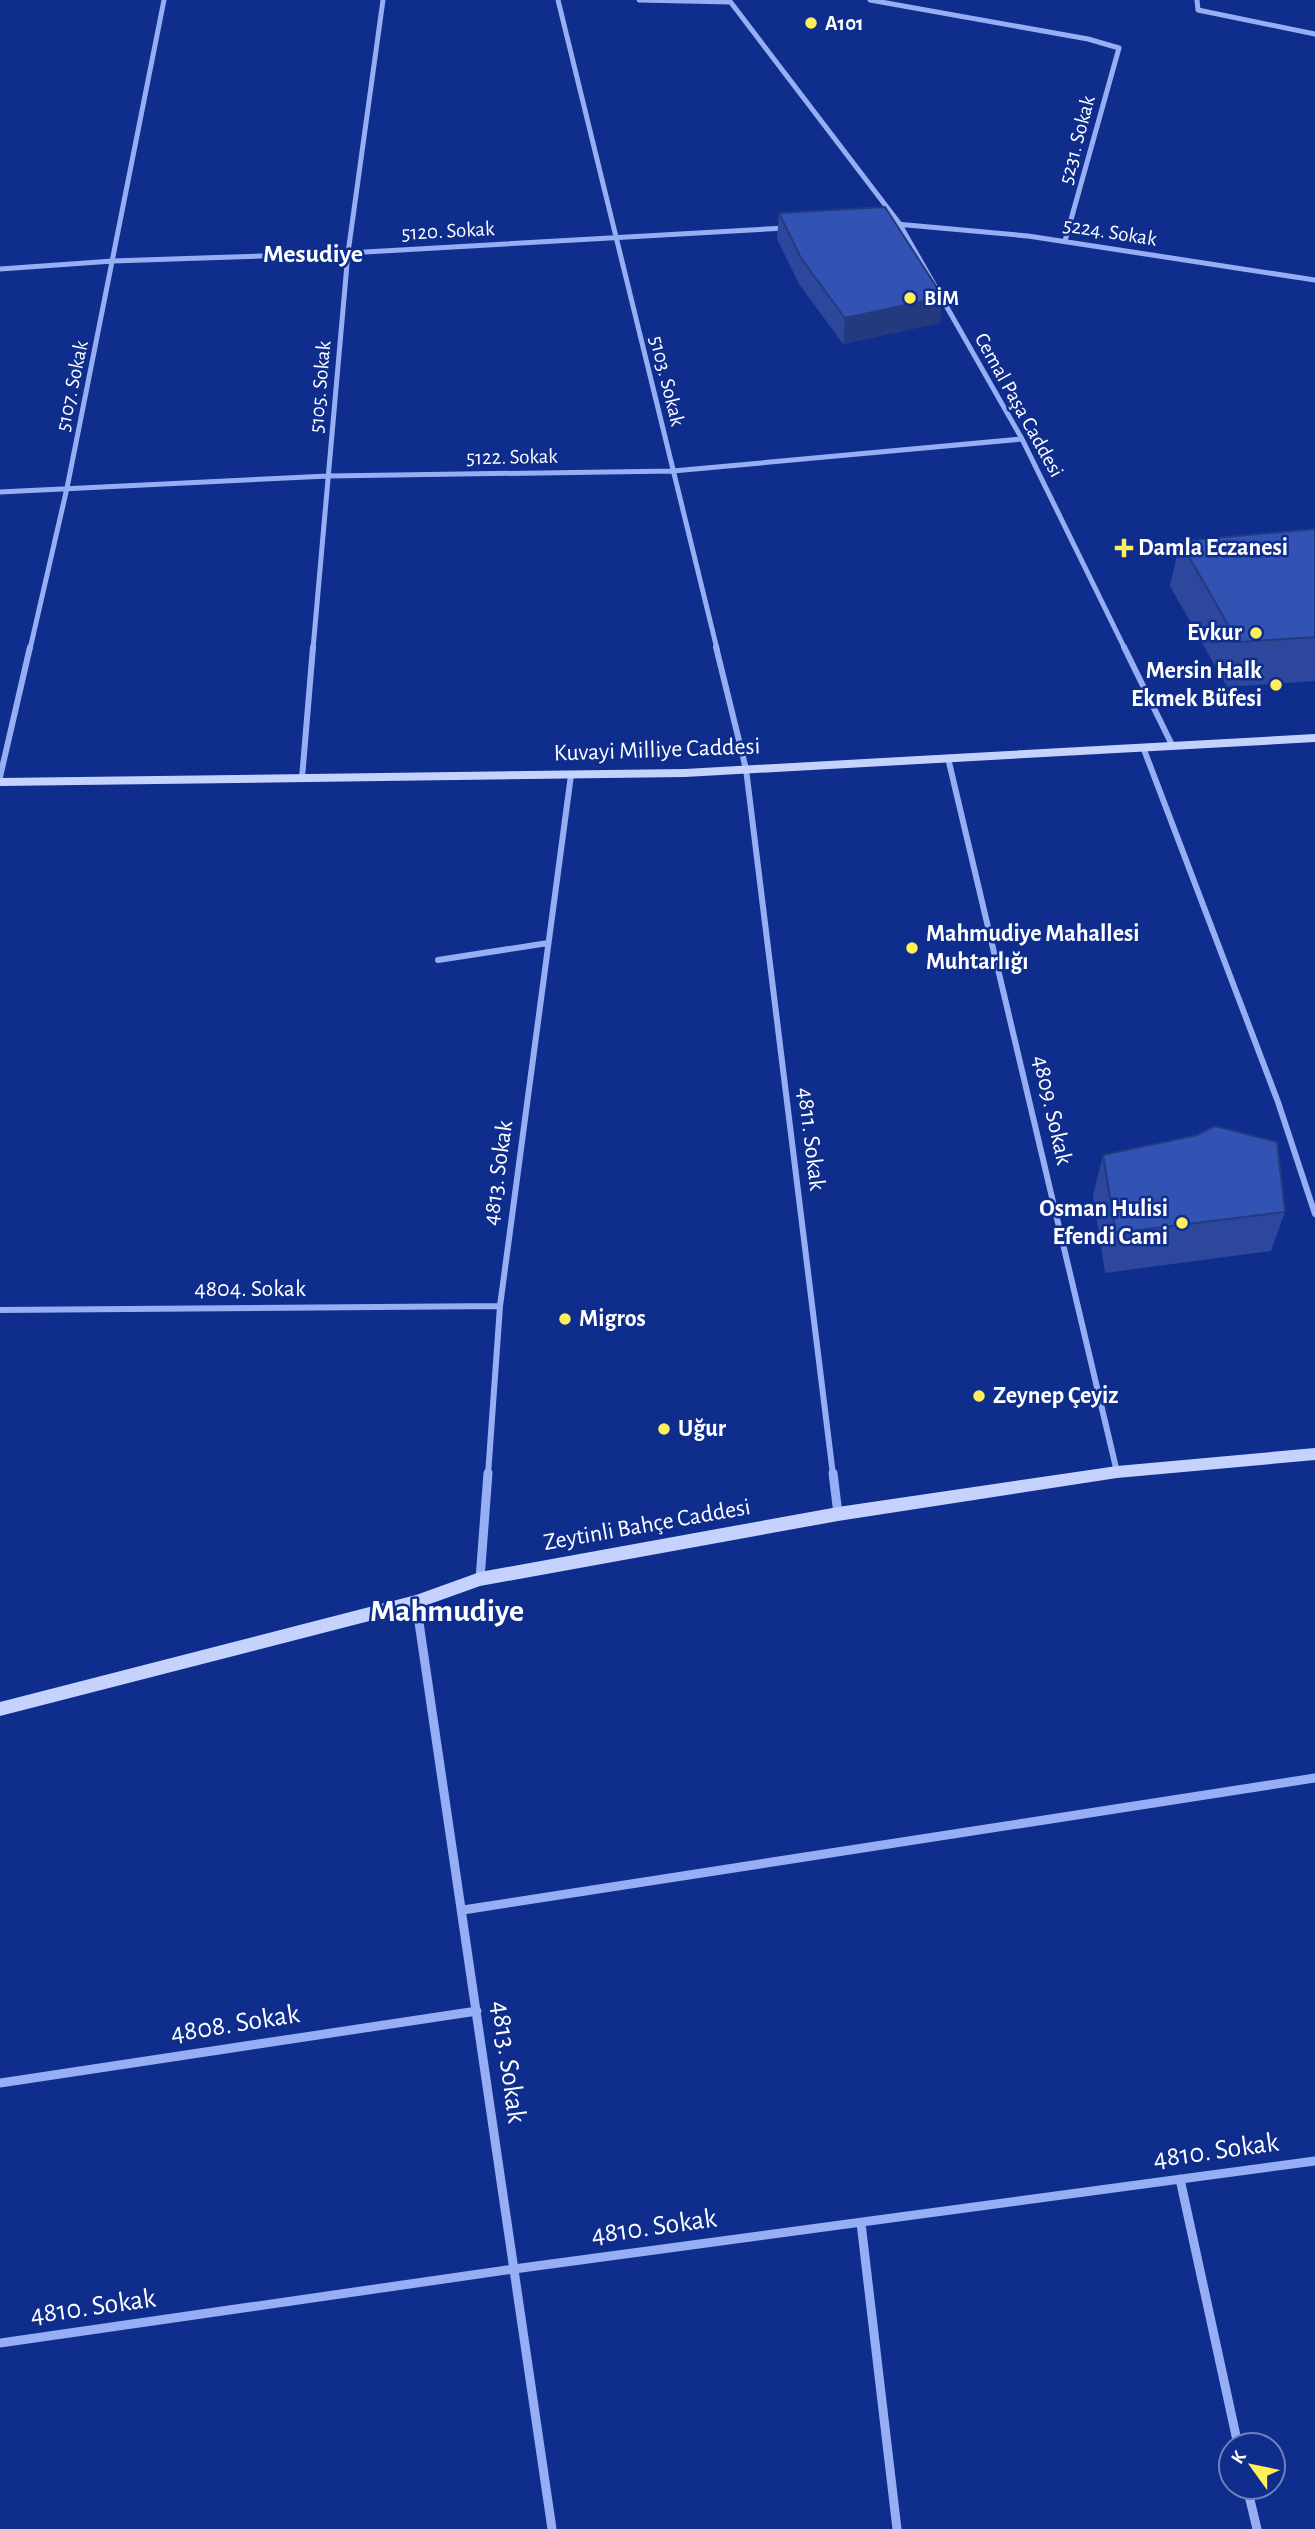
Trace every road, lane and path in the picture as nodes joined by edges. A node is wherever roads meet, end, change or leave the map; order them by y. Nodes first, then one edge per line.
1 (164, 0) edge
2 (383, 0) edge
3 (558, 0) edge
4 (639, 0) edge
5 (870, 0) edge
6 (1197, 0) edge
7 (730, 1) edge
8 (1315, 34) edge
9 (899, 223) junction
10 (872, 224) edge
11 (791, 228) edge
12 (616, 237) junction
13 (1065, 242) junction
14 (348, 253) junction
15 (113, 261) junction
16 (0, 270) edge
17 (1315, 280) edge
18 (1022, 439) junction
19 (673, 471) junction
20 (328, 476) junction
21 (67, 488) junction
22 (0, 492) edge
23 (1315, 737) edge
24 (1172, 745) junction
25 (1143, 747) junction
26 (948, 758) junction
27 (746, 769) junction
28 (571, 775) junction
29 (302, 778) junction
30 (0, 780) edge
31 (548, 943) junction
32 (438, 960) dead end
33 (1315, 1214) edge
34 (500, 1306) junction
35 (0, 1310) edge
36 (1315, 1454) edge
37 (1117, 1472) junction
38 (838, 1514) junction
39 (480, 1579) junction
40 (416, 1602) junction
41 (0, 1709) edge
42 (1315, 1778) edge
43 (463, 1910) junction
44 (477, 2011) junction
45 (0, 2083) edge
46 (1315, 2161) edge
47 (1180, 2179) junction
48 (860, 2223) junction
49 (514, 2269) junction
50 (0, 2343) edge
51 (1235, 2431) edge
52 (1250, 2501) edge
53 (552, 2529) edge
54 (897, 2529) edge
55 (1257, 2529) edge

1 - 15 street, 5107. Sokak
2 - 14 street, 5105. Sokak
3 - 12 street, 5103. Sokak
4 - 7 street
5 - 13 street, 5231. Sokak
6 - 8 street
7 - 9 street, Cemal Paşa Caddesi
9 - 10 street
9 - 13 street, 5224. Sokak
9 - 18 street, Cemal Paşa Caddesi
11 - 12 street, 5120. Sokak
12 - 14 street, 5120. Sokak
12 - 19 street, 5103. Sokak
13 - 17 street, 5224. Sokak
14 - 15 street, 5120. Sokak
14 - 20 street, 5105. Sokak
15 - 16 street, 5120. Sokak
15 - 21 street, 5107. Sokak
18 - 19 street, 5122. Sokak
18 - 24 street, Cemal Paşa Caddesi
19 - 20 street, 5122. Sokak
19 - 27 street, 5103. Sokak
20 - 21 street, 5122. Sokak
20 - 29 street, 5105. Sokak
21 - 22 street, 5122. Sokak
21 - 30 street, 5107. Sokak
23 - 24 street, Kuvayi Milliye Caddesi
24 - 25 street, Kuvayi Milliye Caddesi
25 - 26 street, Kuvayi Milliye Caddesi
25 - 33 street
26 - 27 street, Kuvayi Milliye Caddesi
26 - 37 street, 4809. Sokak
27 - 28 street, Kuvayi Milliye Caddesi
27 - 38 street, 4811. Sokak
28 - 29 street, Kuvayi Milliye Caddesi
28 - 31 street, 4813. Sokak
29 - 30 street, Kuvayi Milliye Caddesi
31 - 32 street
31 - 34 street, 4813. Sokak
34 - 35 street, 4804. Sokak
34 - 39 street, 4813. Sokak
36 - 37 street, Zeytinli Bahçe Caddesi
37 - 38 street, Zeytinli Bahçe Caddesi
38 - 39 street, Zeytinli Bahçe Caddesi
39 - 40 street, Zeytinli Bahçe Caddesi
40 - 41 street, Zeytinli Bahçe Caddesi
40 - 43 street, 4813. Sokak
42 - 43 street
43 - 44 street, 4813. Sokak
44 - 45 street, 4808. Sokak
44 - 49 street, 4813. Sokak
46 - 47 street, 4810. Sokak
47 - 48 street, 4810. Sokak
47 - 51 street
48 - 49 street, 4810. Sokak
48 - 54 street
49 - 50 street, 4810. Sokak
49 - 53 street, 4813. Sokak
52 - 55 street

